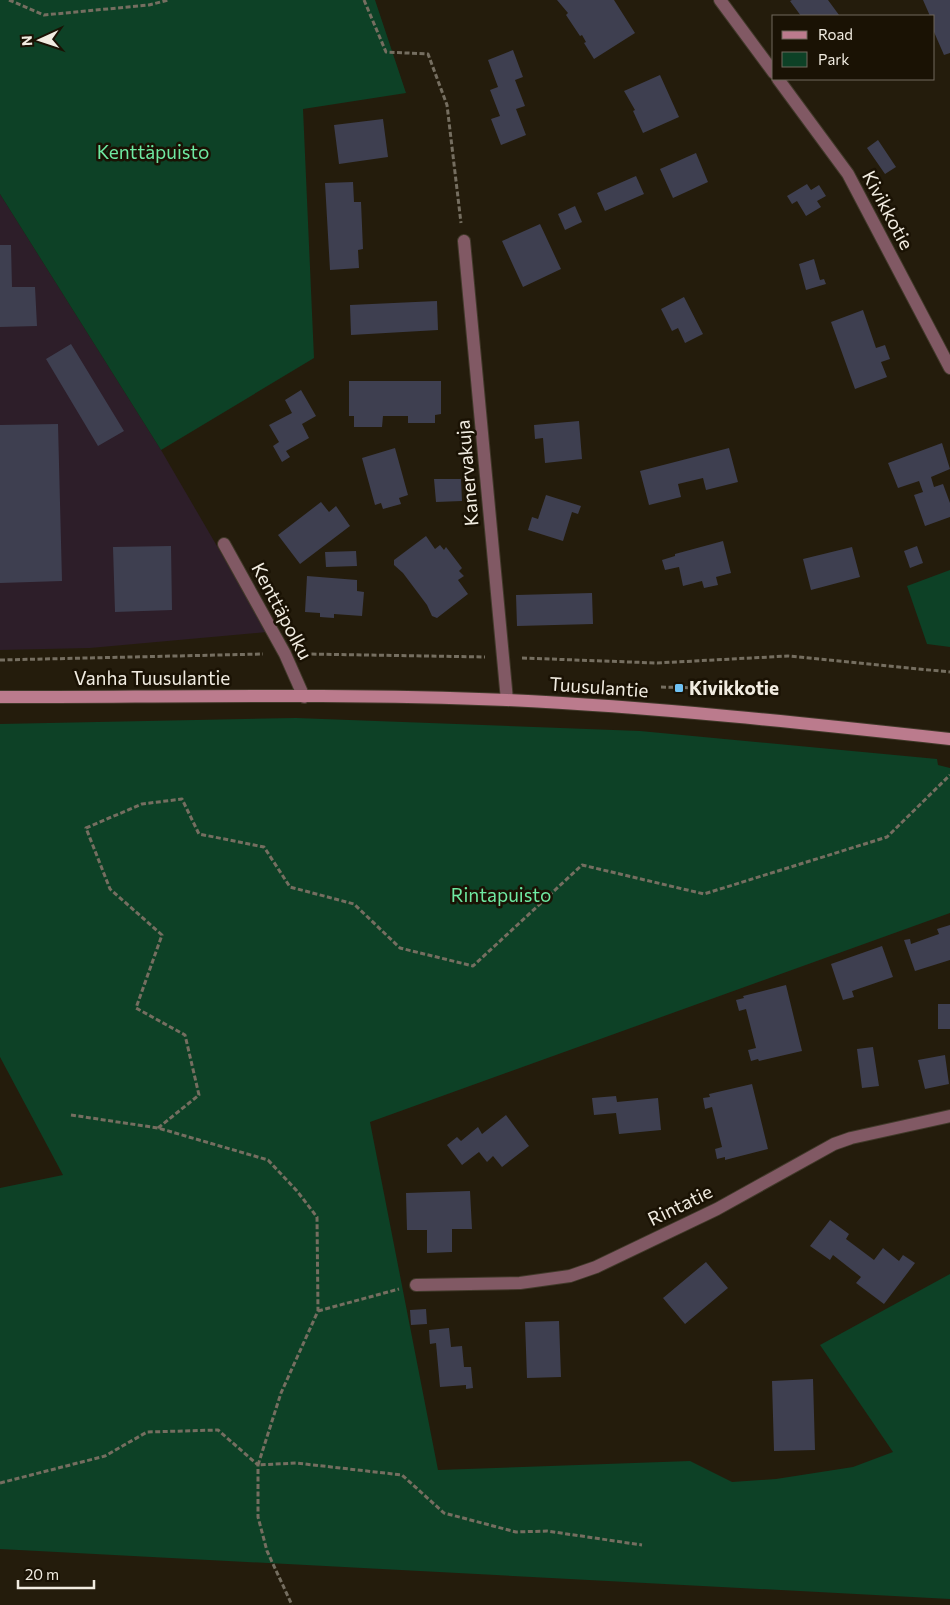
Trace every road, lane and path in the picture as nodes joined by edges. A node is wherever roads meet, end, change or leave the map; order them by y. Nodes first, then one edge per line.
1 (9, 0) edge
2 (154, 0) edge
3 (168, 0) edge
4 (364, 0) edge
5 (720, 0) edge
6 (149, 5) junction
7 (772, 70) edge
8 (779, 80) edge
9 (464, 241) joint
10 (950, 368) edge
11 (224, 544) dead end
12 (285, 654) junction
13 (503, 658) junction
14 (0, 660) edge
15 (950, 672) edge
16 (661, 687) dead end
17 (736, 689) dead end
18 (0, 697) edge
19 (304, 697) junction
20 (507, 700) junction
21 (950, 738) edge
22 (950, 775) edge
23 (72, 1115) dead end
24 (950, 1116) edge
25 (158, 1128) junction
26 (416, 1285) joint
27 (318, 1311) junction
28 (258, 1464) junction
29 (0, 1483) edge
30 (642, 1545) dead end
31 (292, 1605) edge

1 - 6 path
2 - 6 path
3 - 6 path
4 - 9 path
5 - 7 street
8 - 10 street, Kivikkotie
9 - 13 street, Kanervakuja
11 - 12 street, Kenttäpolku
12 - 13 path
12 - 14 path
12 - 19 street, Kenttäpolku
13 - 15 path
13 - 20 street, Kanervakuja
16 - 17 path
18 - 19 main road, Vanha Tuusulantie
19 - 20 main road, Tuusulantie
20 - 21 main road, Tuusulantie
22 - 25 path
23 - 25 path
24 - 26 street, Rintatie
25 - 27 path
26 - 27 path
27 - 28 path
28 - 29 path
28 - 30 path
28 - 31 path

